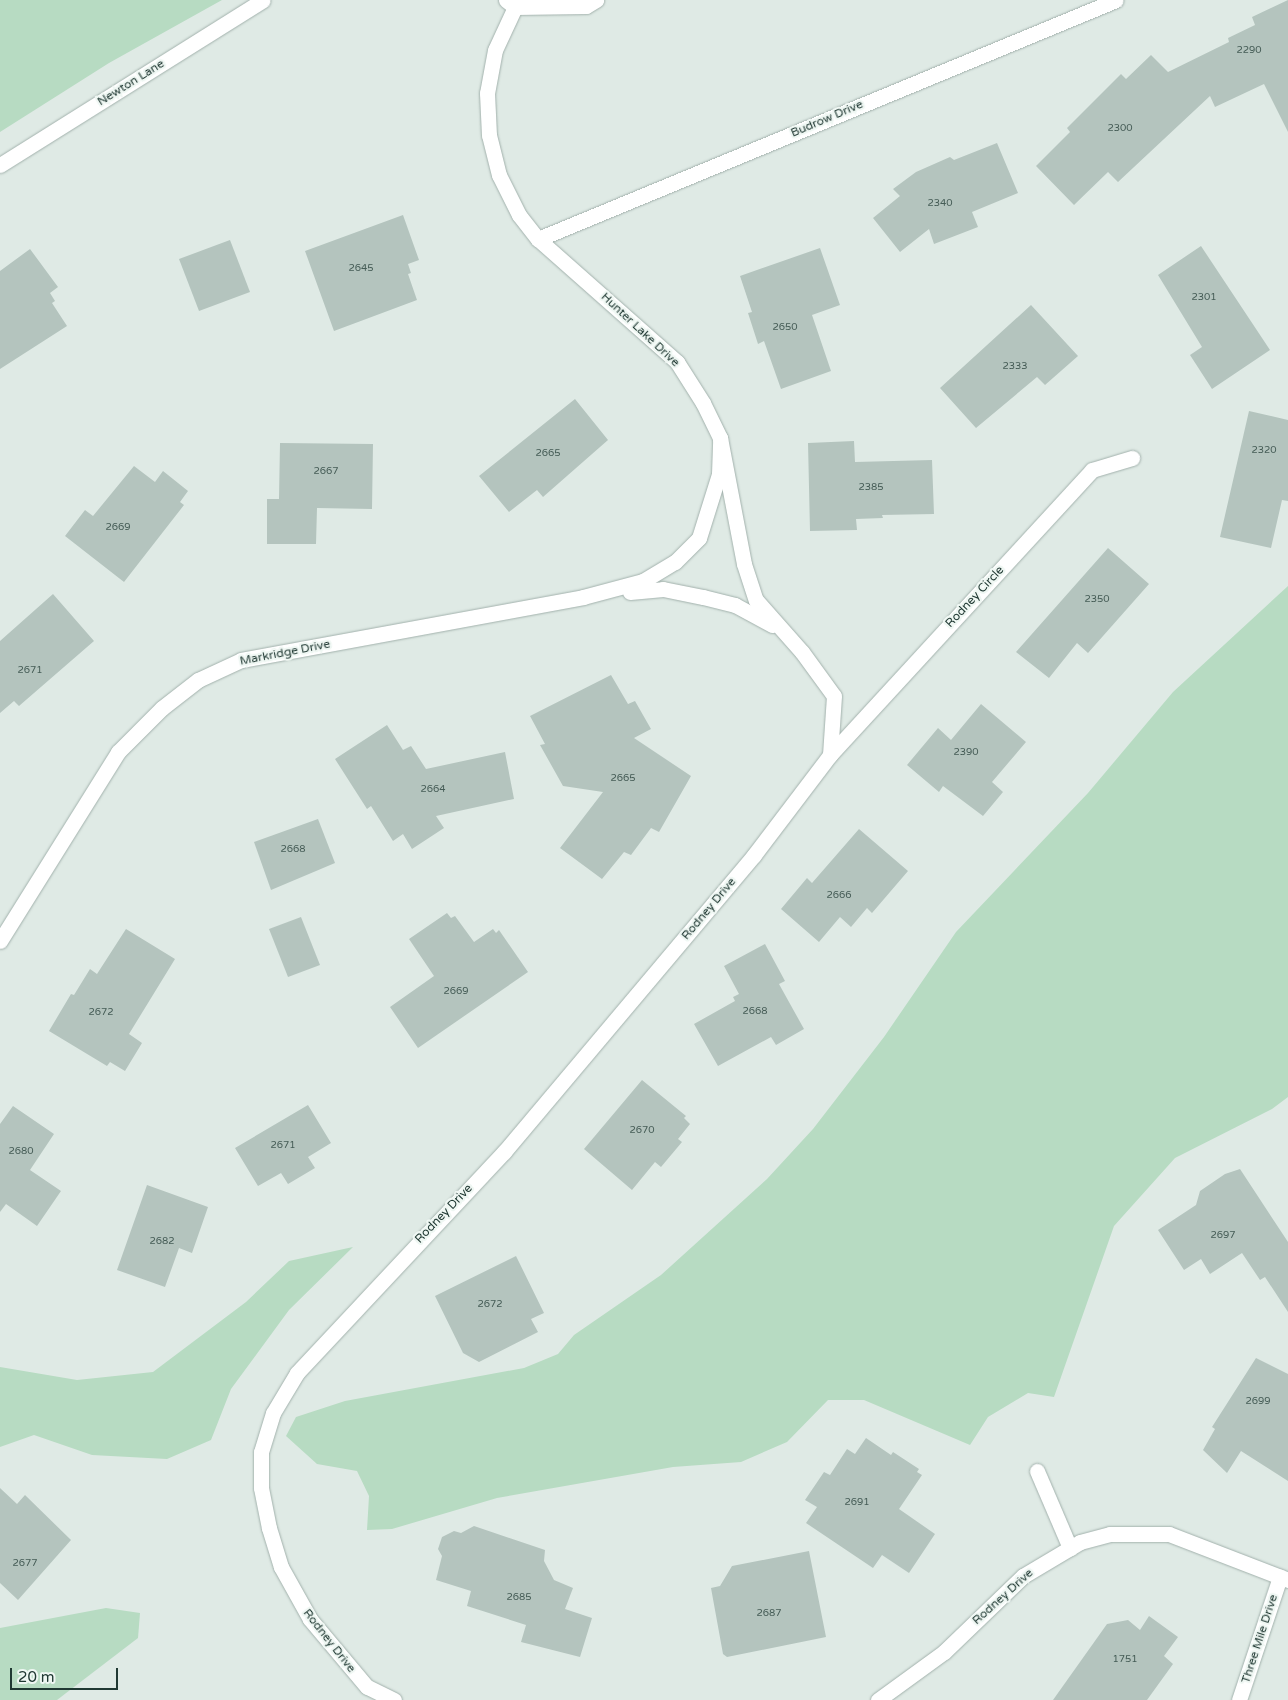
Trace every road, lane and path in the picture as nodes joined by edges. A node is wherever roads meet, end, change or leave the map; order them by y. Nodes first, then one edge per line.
1 (263, 0) edge
2 (596, 0) edge
3 (1116, 0) edge
4 (514, 2) edge
5 (0, 166) edge
6 (538, 239) junction
7 (720, 438) junction
8 (1132, 458) dead end
9 (583, 597) junction
10 (778, 628) junction
11 (830, 755) junction
12 (0, 942) edge
13 (1037, 1471) dead end
14 (1070, 1548) junction
15 (1284, 1579) edge
16 (363, 1694) edge
17 (394, 1700) edge
18 (878, 1700) edge
19 (1239, 1700) edge

1 - 5 street, Newton Lane
2 - 4 street
3 - 6 street, Budrow Drive
4 - 6 street, Hunter Lake Drive
6 - 7 street, Hunter Lake Drive
7 - 9 street, Markridge Drive
7 - 10 street, Hunter Lake Drive
8 - 11 street, Rodney Circle
9 - 10 street, Markridge Drive
9 - 12 street, Markridge Drive
10 - 11 street, Hunter Lake Drive
11 - 16 street, Rodney Drive
13 - 14 street
14 - 15 street, Rodney Drive
14 - 18 street, Rodney Drive
15 - 19 street, Three Mile Drive
16 - 17 street, Rodney Drive

